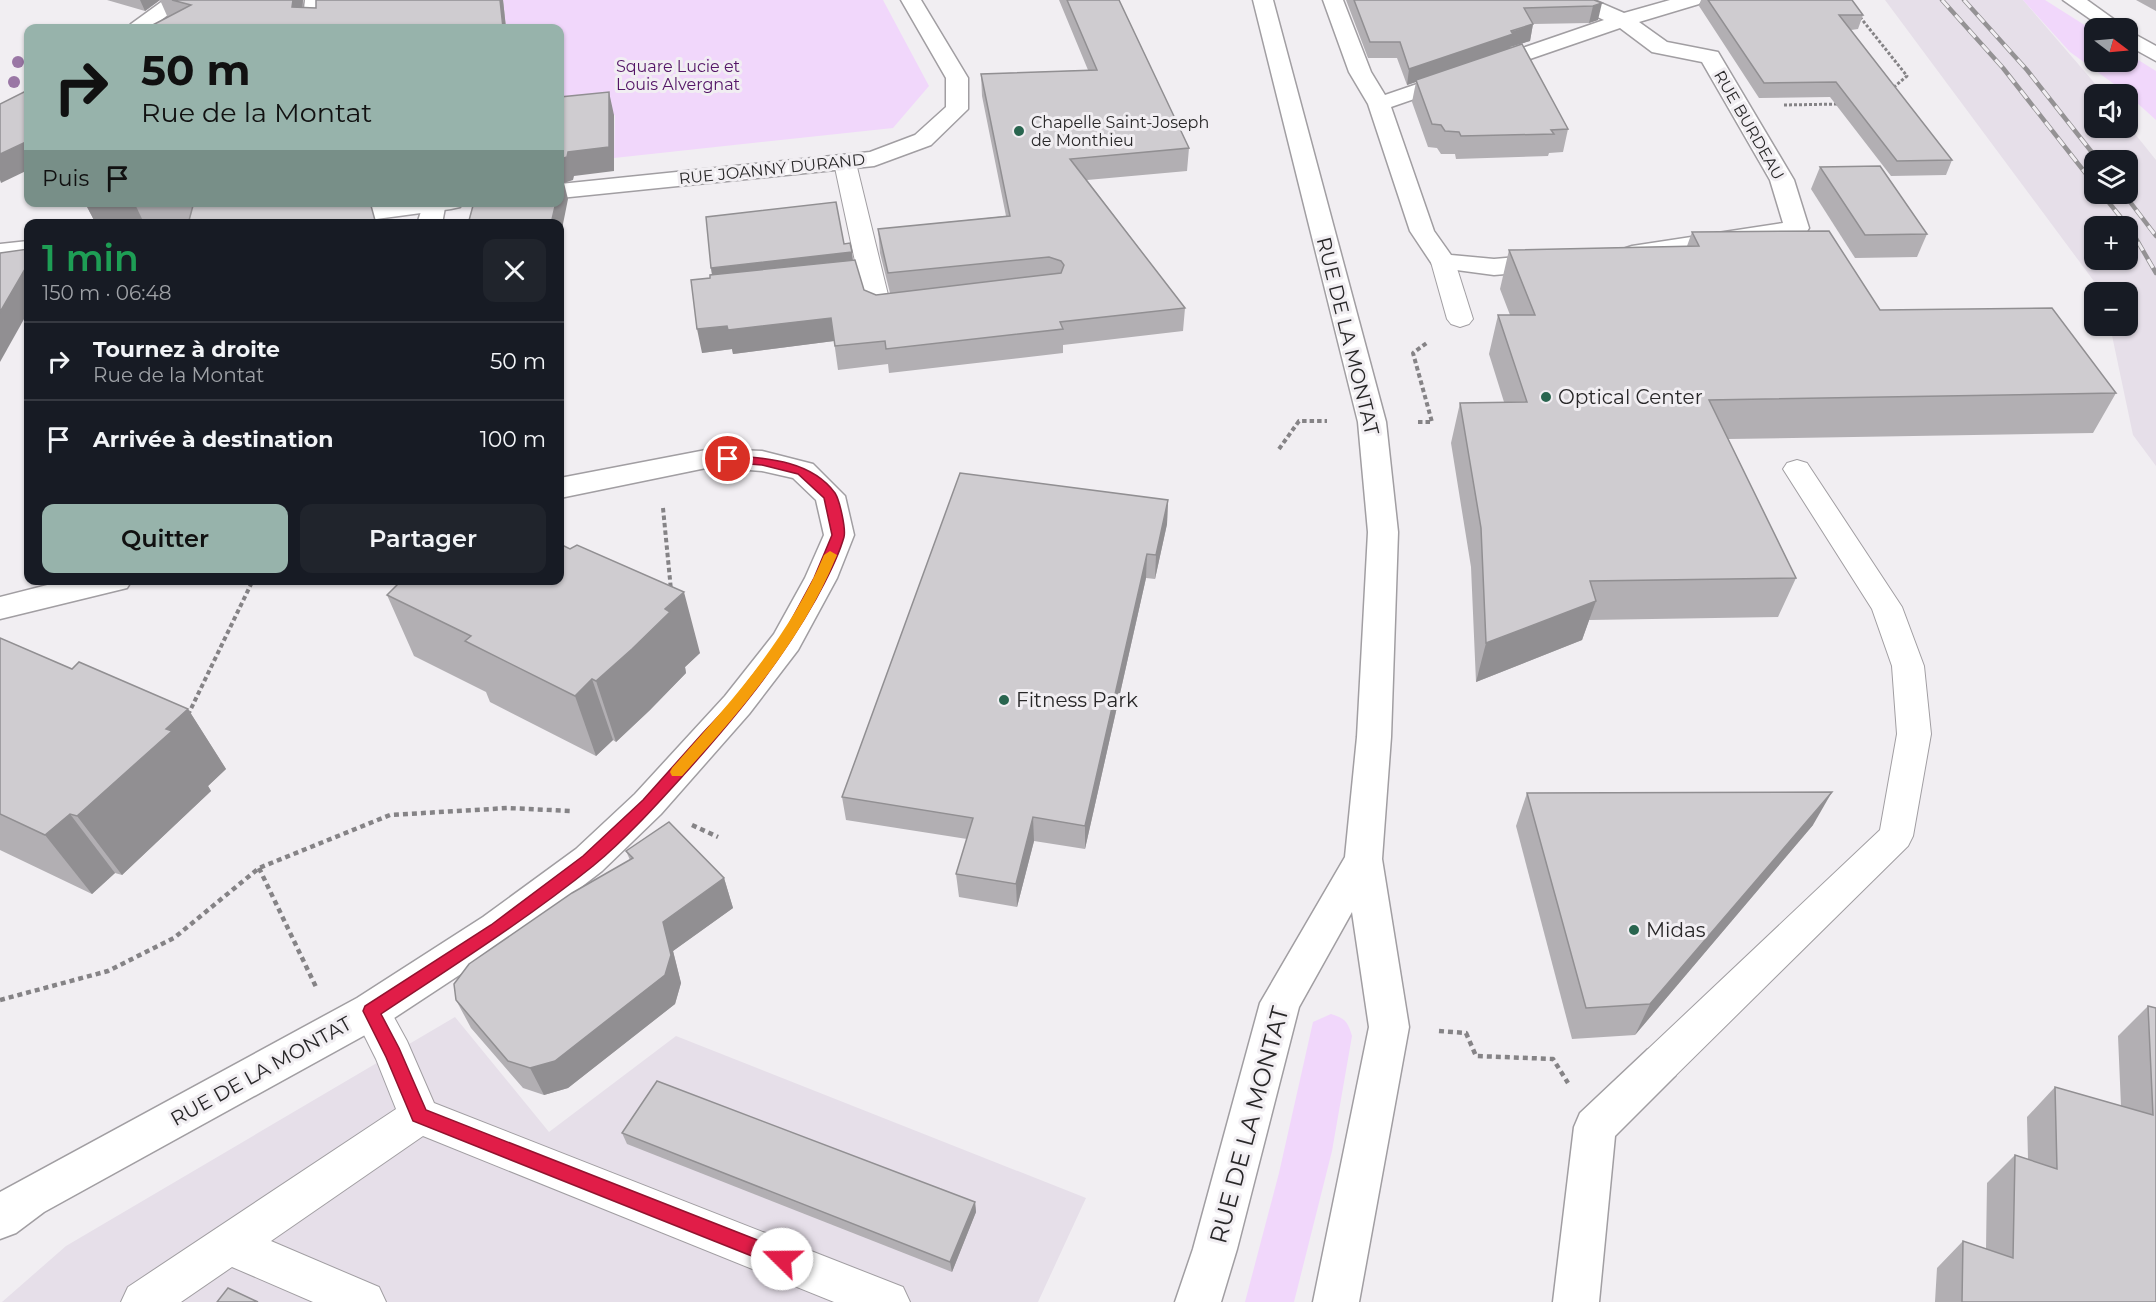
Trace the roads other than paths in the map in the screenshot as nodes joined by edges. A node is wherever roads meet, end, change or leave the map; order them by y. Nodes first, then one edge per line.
1 (177, 0) edge
2 (315, 0) edge
3 (911, 0) edge
4 (1263, 0) edge
5 (1333, 0) edge
6 (1692, 0) edge
7 (2073, 0) edge
8 (1585, 3) edge
9 (2101, 18) edge
10 (1623, 20) junction
11 (144, 24) edge
12 (312, 24) edge
13 (2138, 44) edge
14 (2156, 56) edge
15 (1378, 104) junction
16 (845, 163) junction
17 (564, 192) edge
18 (438, 210) edge
19 (288, 216) edge
20 (24, 249) edge
21 (0, 252) edge
22 (1610, 257) edge
23 (1575, 260) edge
24 (1443, 262) junction
25 (935, 302) edge
26 (1460, 320) dead end
27 (1797, 469) dead end
28 (564, 487) edge
29 (95, 585) edge
30 (0, 608) edge
31 (1363, 858) junction
32 (354, 1020) junction
33 (1661, 1063) joint
34 (419, 1116) junction
35 (0, 1218) edge
36 (229, 1244) junction
37 (143, 1302) edge
38 (364, 1302) edge
39 (888, 1302) edge
40 (1198, 1302) edge
41 (1336, 1302) edge
42 (1576, 1302) edge

1 - 11 street
2 - 12 street
3 - 16 street, RUE JOANNY DURAND
4 - 31 street, RUE DE LA MONTAT
5 - 15 street
6 - 10 street
7 - 9 street
8 - 10 street, RUE BURDEAU
10 - 15 street
10 - 22 street, RUE BURDEAU
13 - 14 street
15 - 24 street
16 - 17 street, RUE JOANNY DURAND
16 - 25 lane
18 - 19 street
20 - 21 street
23 - 24 street
24 - 26 lane
27 - 33 lane
28 - 32 street, RUE DE LA MONTAT
29 - 30 street
31 - 40 street, RUE DE LA MONTAT
31 - 41 street, RUE DE LA MONTAT
32 - 34 lane
32 - 35 street, RUE DE LA MONTAT
33 - 42 street
34 - 36 lane
34 - 39 lane
36 - 37 lane
36 - 38 lane

